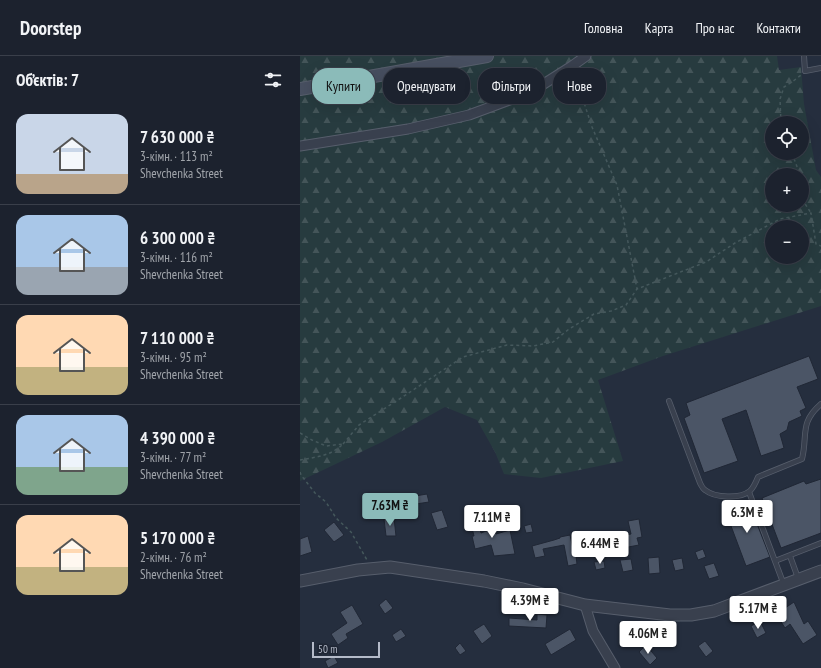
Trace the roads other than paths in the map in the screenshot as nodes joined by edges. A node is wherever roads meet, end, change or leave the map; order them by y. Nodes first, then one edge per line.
1 (487, 56) edge
2 (586, 56) edge
3 (804, 56) edge
4 (821, 68) edge
5 (300, 88) edge
6 (300, 146) edge
7 (669, 401) dead end
8 (821, 404) edge
9 (749, 492) junction
10 (821, 543) edge
11 (790, 556) junction
12 (775, 561) junction
13 (821, 571) edge
14 (799, 579) junction
15 (300, 582) edge
16 (784, 585) junction
17 (585, 605) junction
18 (615, 668) edge

1 - 5 main road
2 - 6 street
3 - 4 lane
7 - 9 lane
8 - 9 lane
9 - 12 lane
10 - 11 lane
11 - 12 lane
11 - 14 lane
12 - 16 lane
13 - 14 street
14 - 16 street
15 - 17 street
16 - 17 street
17 - 18 street

